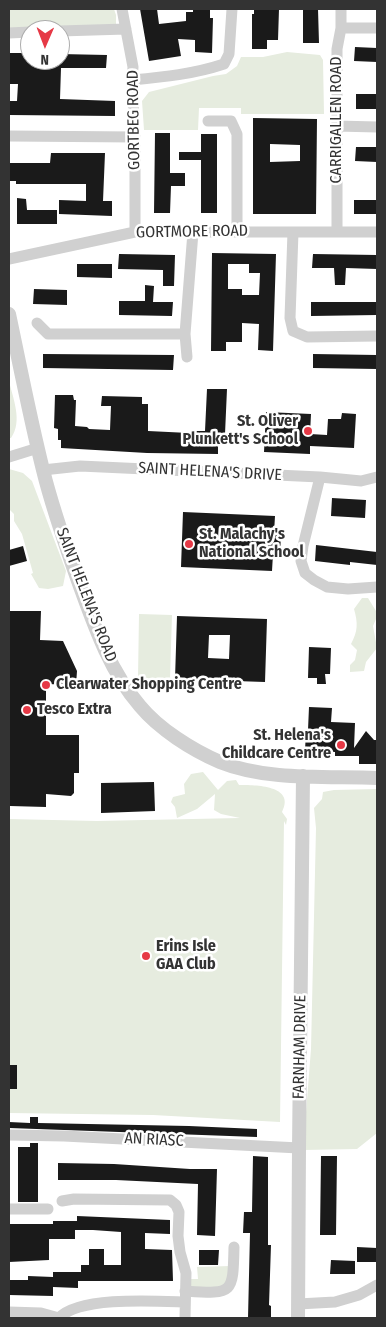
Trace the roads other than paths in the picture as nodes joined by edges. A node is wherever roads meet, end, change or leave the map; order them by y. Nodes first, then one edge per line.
1 (122, 9) edge
2 (232, 9) edge
3 (341, 9) edge
4 (341, 28) junction
5 (377, 28) edge
6 (126, 29) junction
7 (70, 31) edge
8 (132, 80) junction
9 (208, 121) dead end
10 (336, 126) junction
11 (377, 127) edge
12 (9, 136) edge
13 (135, 137) junction
14 (135, 232) junction
15 (193, 232) junction
16 (237, 232) junction
17 (293, 232) junction
18 (337, 232) junction
19 (377, 232) edge
20 (9, 259) edge
21 (9, 314) edge
22 (37, 323) dead end
23 (185, 334) junction
24 (377, 336) edge
25 (187, 357) dead end
26 (38, 448) junction
27 (9, 457) edge
28 (43, 470) junction
29 (320, 477) junction
30 (377, 477) edge
31 (377, 586) edge
32 (303, 776) junction
33 (377, 778) edge
34 (9, 1135) edge
35 (298, 1148) junction
36 (62, 1201) dead end
37 (9, 1209) edge
38 (48, 1210) dead end
39 (234, 1247) dead end
40 (377, 1285) edge
41 (185, 1297) junction
42 (298, 1311) edge
43 (9, 1312) edge
44 (59, 1318) edge
45 (185, 1318) edge

1 - 6 street, GORTBEG ROAD
2 - 8 street
3 - 4 street, CARRIGALLEN ROAD
4 - 5 street
4 - 10 street, CARRIGALLEN ROAD
6 - 7 street
6 - 8 street, GORTBEG ROAD
8 - 13 street, GORTBEG ROAD
9 - 16 street
10 - 11 street
10 - 18 street, CARRIGALLEN ROAD
12 - 13 street
13 - 14 street, GORTBEG ROAD
14 - 15 street, GORTMORE ROAD
14 - 20 street, GORTMORE ROAD
15 - 16 street, GORTMORE ROAD
15 - 23 street
16 - 17 street, GORTMORE ROAD
17 - 18 street, GORTMORE ROAD
17 - 24 street
18 - 19 street, GORTMORE ROAD
21 - 26 street, SAINT HELENA'S ROAD
22 - 23 street
23 - 25 street
26 - 27 street
26 - 28 street, SAINT HELENA'S ROAD
28 - 29 street, SAINT HELENA'S DRIVE
28 - 32 street, SAINT HELENA'S ROAD
29 - 30 street, SAINT HELENA'S DRIVE
29 - 31 street
32 - 33 street, SAINT HELENA'S ROAD
32 - 35 street, FARNHAM DRIVE
34 - 35 street, AN RIASC
35 - 42 street, FARNHAM DRIVE
36 - 41 street
37 - 38 street
39 - 41 street
40 - 42 street
41 - 44 street
41 - 45 street
43 - 44 street

